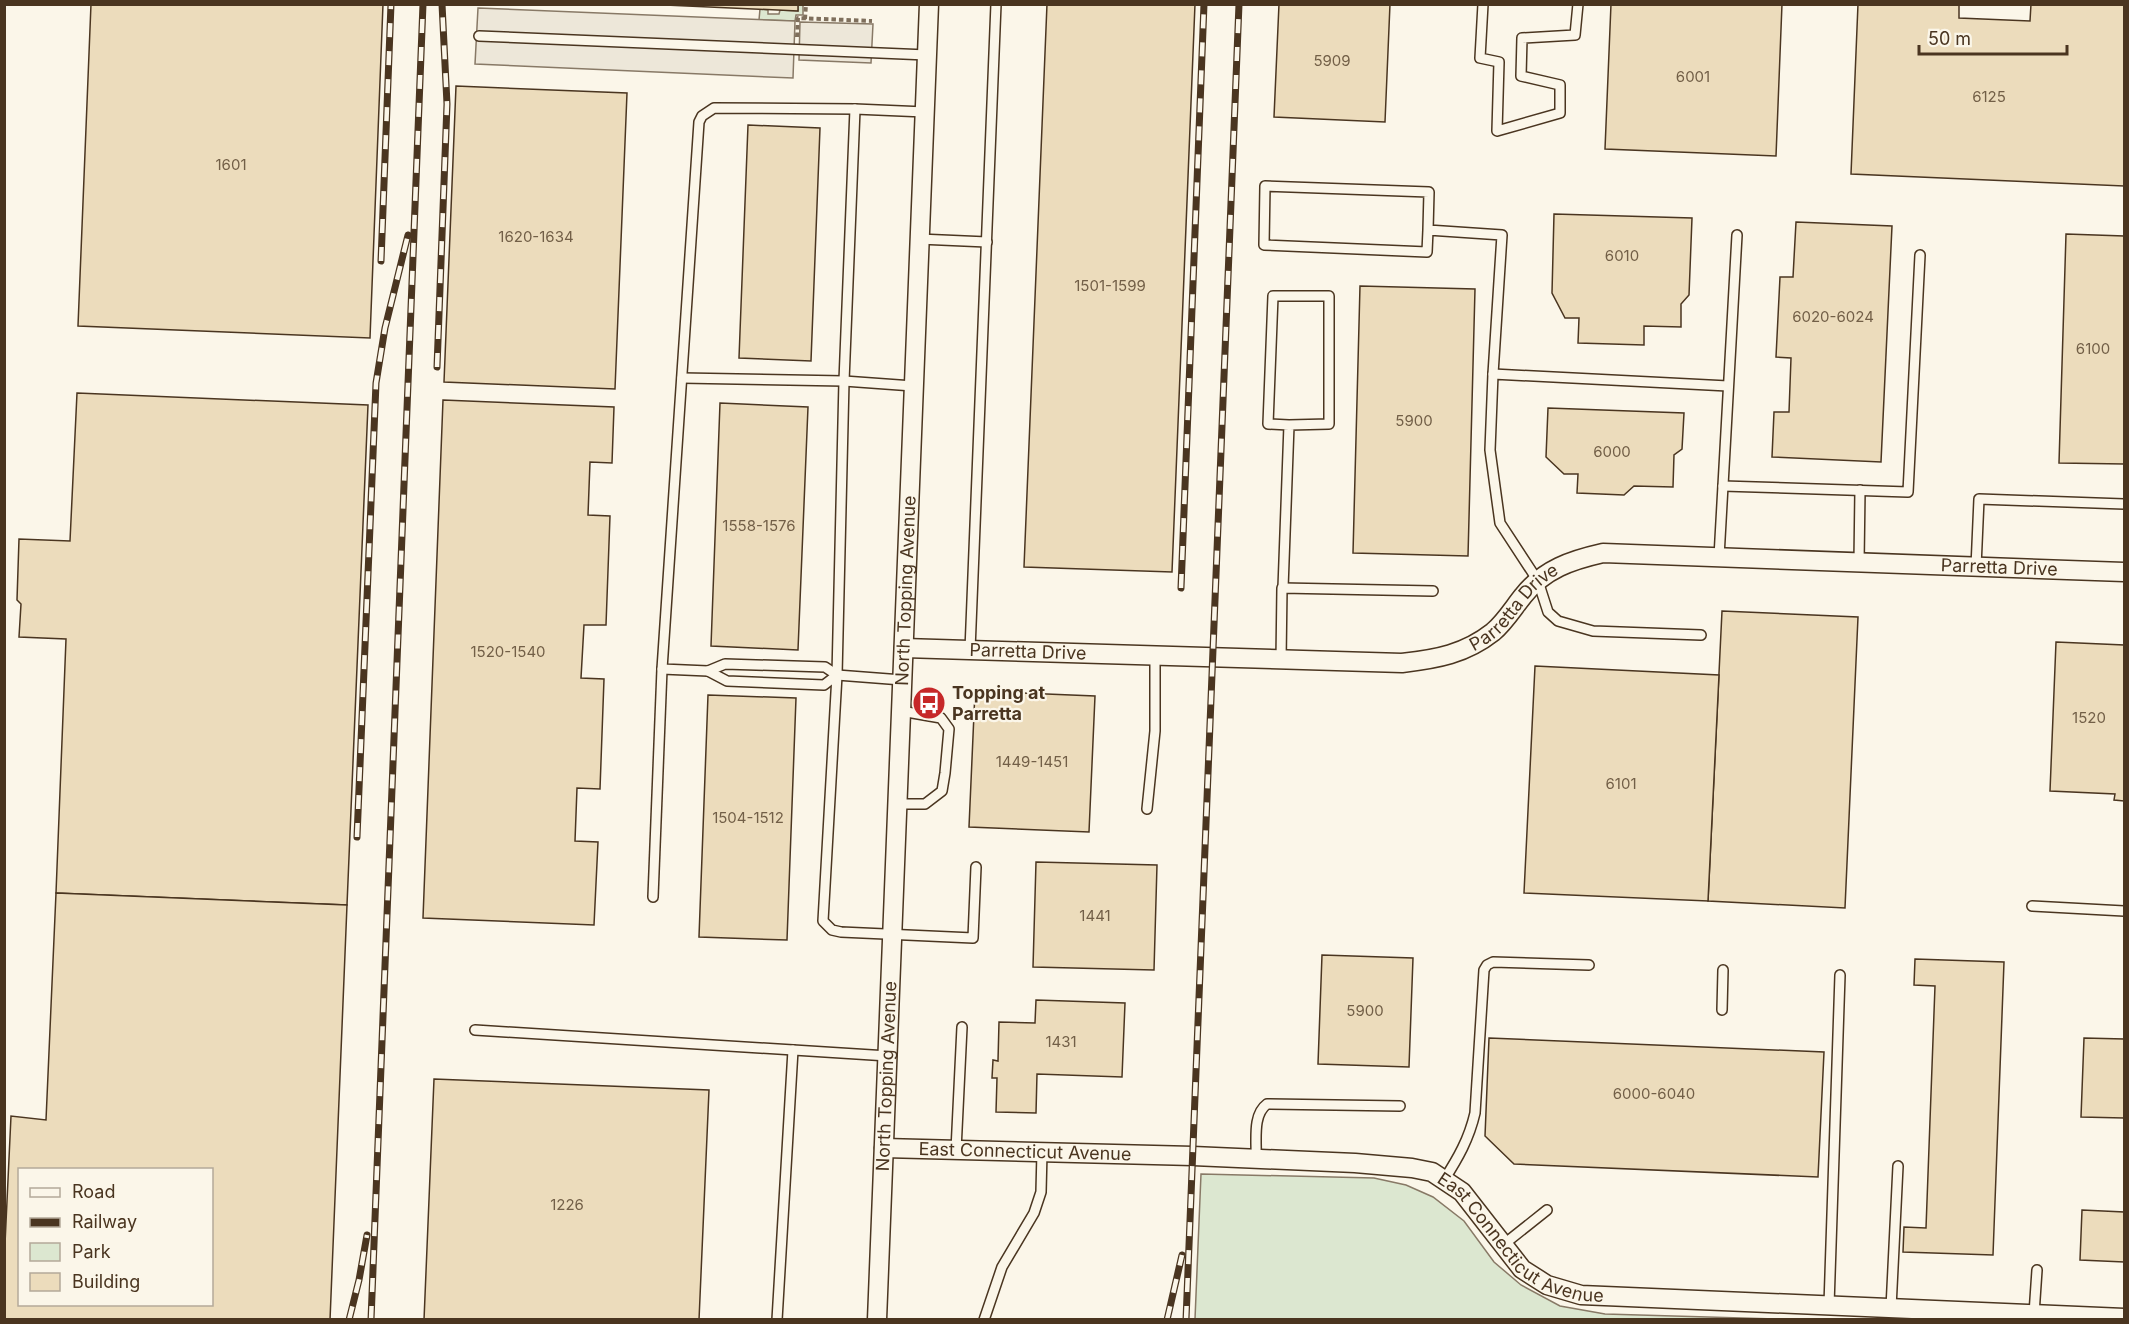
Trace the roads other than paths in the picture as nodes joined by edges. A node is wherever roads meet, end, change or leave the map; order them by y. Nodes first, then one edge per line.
1 (929, 4) edge
2 (996, 4) edge
3 (1483, 4) edge
4 (1578, 4) edge
5 (479, 36) dead end
6 (927, 55) junction
7 (855, 109) junction
8 (925, 112) junction
9 (1428, 230) junction
10 (1737, 235) dead end
11 (919, 239) junction
12 (987, 242) junction
13 (1920, 255) dead end
14 (1493, 374) junction
15 (682, 378) junction
16 (844, 381) junction
17 (913, 386) junction
18 (1728, 386) junction
19 (1289, 425) junction
20 (1723, 486) junction
21 (1860, 490) junction
22 (2124, 504) edge
23 (1719, 557) junction
24 (1859, 562) junction
25 (1976, 567) junction
26 (2124, 572) edge
27 (1538, 581) junction
28 (1283, 588) junction
29 (1433, 591) dead end
30 (1701, 635) dead end
31 (904, 648) junction
32 (970, 650) junction
33 (1155, 657) junction
34 (1281, 660) junction
35 (662, 669) junction
36 (708, 671) junction
37 (837, 675) junction
38 (902, 680) junction
39 (901, 711) junction
40 (898, 804) junction
41 (1147, 809) dead end
42 (976, 867) dead end
43 (653, 897) dead end
44 (2032, 906) dead end
45 (2124, 911) edge
46 (894, 933) junction
47 (1589, 965) dead end
48 (1723, 970) dead end
49 (1840, 975) dead end
50 (1722, 1010) dead end
51 (962, 1027) dead end
52 (475, 1030) dead end
53 (793, 1050) junction
54 (888, 1056) junction
55 (1400, 1106) dead end
56 (884, 1148) junction
57 (956, 1150) junction
58 (1042, 1152) junction
59 (1256, 1159) junction
60 (1898, 1166) dead end
61 (1444, 1180) junction
62 (1547, 1209) dead end
63 (1503, 1245) junction
64 (2037, 1270) dead end
65 (1829, 1305) junction
66 (1902, 1312) edge
67 (2034, 1314) junction
68 (2095, 1318) edge
69 (2124, 1318) edge
70 (777, 1320) edge
71 (877, 1320) edge
72 (984, 1320) edge

1 - 6 street, North Topping Avenue
2 - 12 lane
3 - 4 lane
5 - 6 lane
6 - 8 street, North Topping Avenue
7 - 8 lane
7 - 15 lane
7 - 16 lane
8 - 11 street, North Topping Avenue
9 - 9 lane
9 - 14 lane
10 - 18 lane
11 - 12 lane
11 - 17 street, North Topping Avenue
12 - 32 lane
13 - 21 lane
14 - 18 lane
14 - 27 lane
15 - 16 lane
15 - 35 lane
16 - 17 lane
16 - 37 lane
17 - 31 street, North Topping Avenue
18 - 20 lane
19 - 19 lane
19 - 28 lane
20 - 21 lane
20 - 23 lane
21 - 24 lane
22 - 25 lane
23 - 24 street, Parretta Drive
23 - 27 street, Parretta Drive
24 - 25 street, Parretta Drive
25 - 26 street, Parretta Drive
27 - 30 lane
27 - 34 street, Parretta Drive
28 - 29 lane
28 - 34 lane
31 - 32 street, Parretta Drive
31 - 38 street, North Topping Avenue
32 - 33 street, Parretta Drive
33 - 34 street, Parretta Drive
33 - 41 lane
35 - 36 lane
35 - 43 lane
36 - 37 lane
36 - 37 lane
37 - 38 lane
37 - 46 lane
38 - 39 street, North Topping Avenue
39 - 40 street, North Topping Avenue
39 - 40 lane
40 - 46 street, North Topping Avenue
42 - 46 lane
44 - 45 lane
46 - 54 street, North Topping Avenue
47 - 61 lane
48 - 50 lane
49 - 65 lane
51 - 57 lane
52 - 53 lane
53 - 54 lane
53 - 70 lane
54 - 56 street, North Topping Avenue
55 - 59 lane
56 - 57 street, East Connecticut Avenue
56 - 71 street, North Topping Avenue
57 - 58 street, East Connecticut Avenue
58 - 59 street, East Connecticut Avenue
58 - 72 lane
59 - 61 street, East Connecticut Avenue
60 - 66 lane
61 - 63 street, East Connecticut Avenue
62 - 63 lane
63 - 65 street, East Connecticut Avenue
64 - 67 lane
65 - 66 street, East Connecticut Avenue
66 - 67 street, East Connecticut Avenue
67 - 68 street, East Connecticut Avenue
68 - 69 street, East Connecticut Avenue

